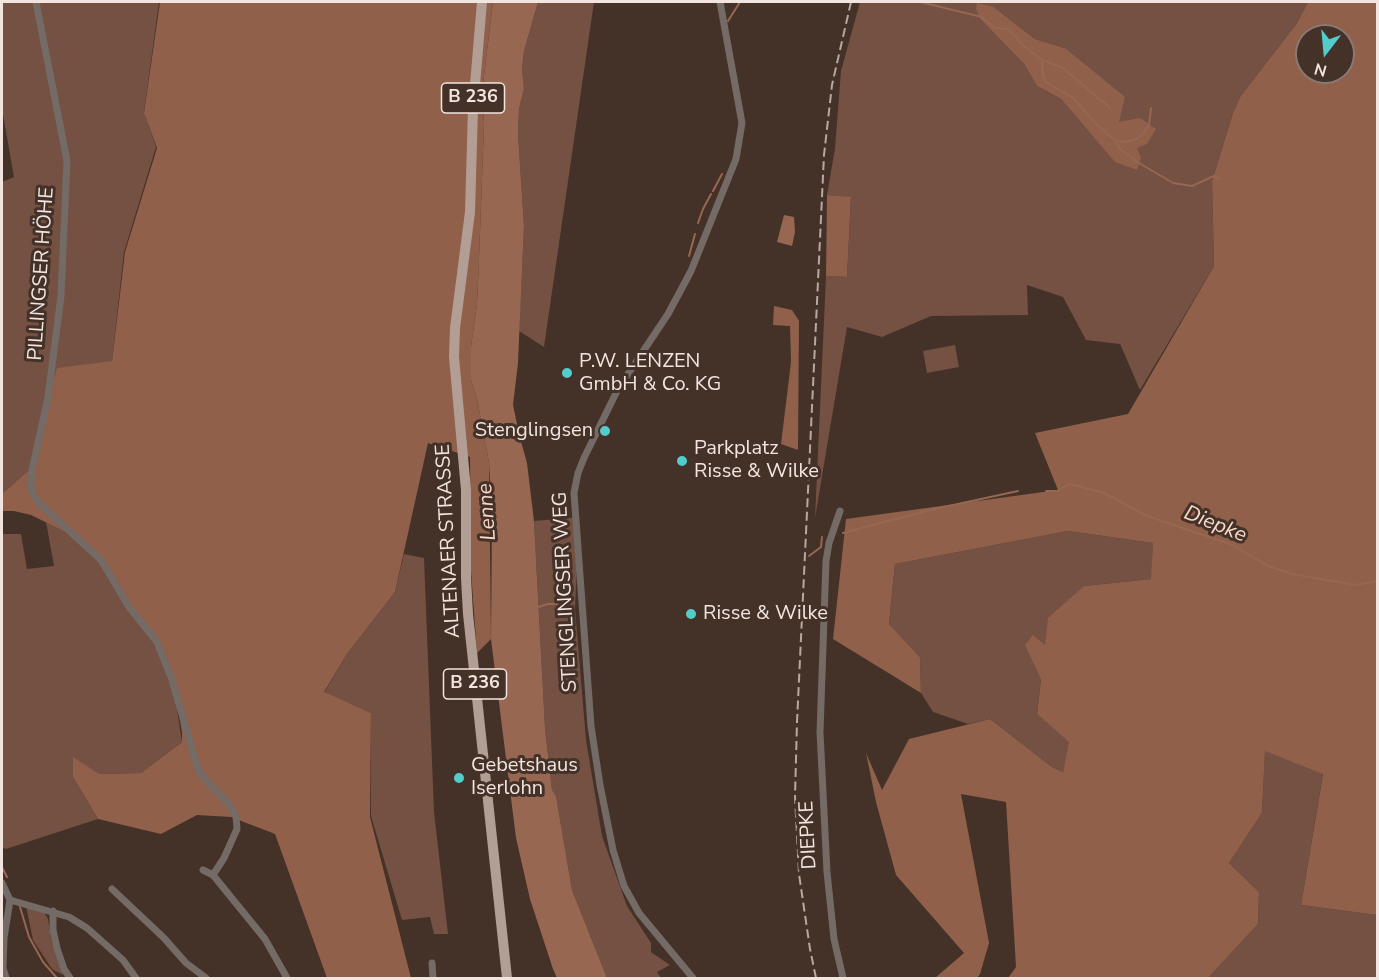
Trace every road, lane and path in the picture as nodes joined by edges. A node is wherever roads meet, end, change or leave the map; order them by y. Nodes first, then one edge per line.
1 (36, 2) edge
2 (482, 2) edge
3 (720, 2) edge
4 (840, 511) dead end
5 (203, 870) dead end
6 (213, 875) junction
7 (2, 883) edge
8 (111, 890) dead end
9 (10, 900) junction
10 (53, 911) junction
11 (432, 963) dead end
12 (6, 978) edge
13 (70, 978) edge
14 (136, 978) edge
15 (206, 978) edge
16 (287, 978) edge
17 (434, 978) edge
18 (507, 978) edge
19 (693, 978) edge
20 (843, 978) edge

1 - 6 street, PILLINGSER HÖHE
2 - 18 main road, ALTENAER STRASSE / B 236
3 - 19 street, STENGLINGSER WEG
4 - 20 street, DIEPKE
5 - 6 street
6 - 16 street
7 - 9 street
8 - 15 street
9 - 10 street
9 - 12 street
10 - 13 street
10 - 14 street
11 - 17 street

